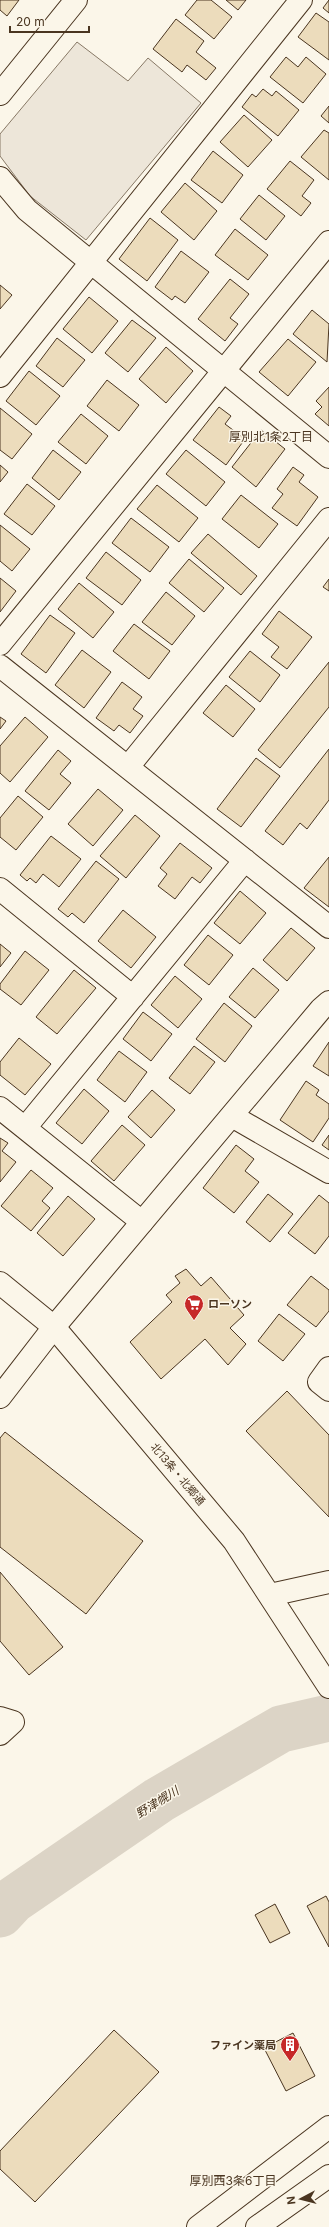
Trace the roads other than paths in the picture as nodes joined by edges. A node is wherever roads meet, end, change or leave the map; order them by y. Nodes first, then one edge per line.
1 (76, 0) edge
2 (301, 0) edge
3 (0, 94) edge
4 (0, 178) edge
5 (329, 242) edge
6 (91, 262) junction
7 (224, 370) junction
8 (0, 376) edge
9 (329, 457) edge
10 (329, 519) edge
11 (0, 644) edge
12 (0, 666) edge
13 (128, 767) junction
14 (245, 860) junction
15 (0, 890) edge
16 (329, 927) edge
17 (133, 997) junction
18 (329, 1002) edge
19 (0, 1108) edge
20 (232, 1116) junction
21 (25, 1128) junction
22 (329, 1172) edge
23 (142, 1222) junction
24 (0, 1282) edge
25 (54, 1327) junction
26 (329, 1368) edge
27 (329, 1390) edge
28 (0, 1397) edge
29 (329, 1582) edge
30 (270, 1595) junction
31 (329, 1687) edge
32 (0, 1718) edge
33 (0, 1734) edge
34 (329, 2126) edge
35 (329, 2176) edge
36 (198, 2227) edge
37 (257, 2227) edge

1 - 3 street
2 - 6 street
4 - 6 street
5 - 7 street
6 - 7 street
6 - 8 street
7 - 9 street
7 - 11 street
10 - 13 street
12 - 13 street
13 - 14 street
14 - 16 street
14 - 17 street
15 - 17 street
17 - 21 street
18 - 20 street
19 - 21 street
20 - 22 street
20 - 23 street
21 - 23 street
23 - 25 street
24 - 25 street, 北13条・北郷通
25 - 28 street
25 - 30 street, 北13条・北郷通
26 - 27 street
29 - 30 street
30 - 31 street, 北13条・北郷通
32 - 33 street
34 - 36 street
35 - 37 street

